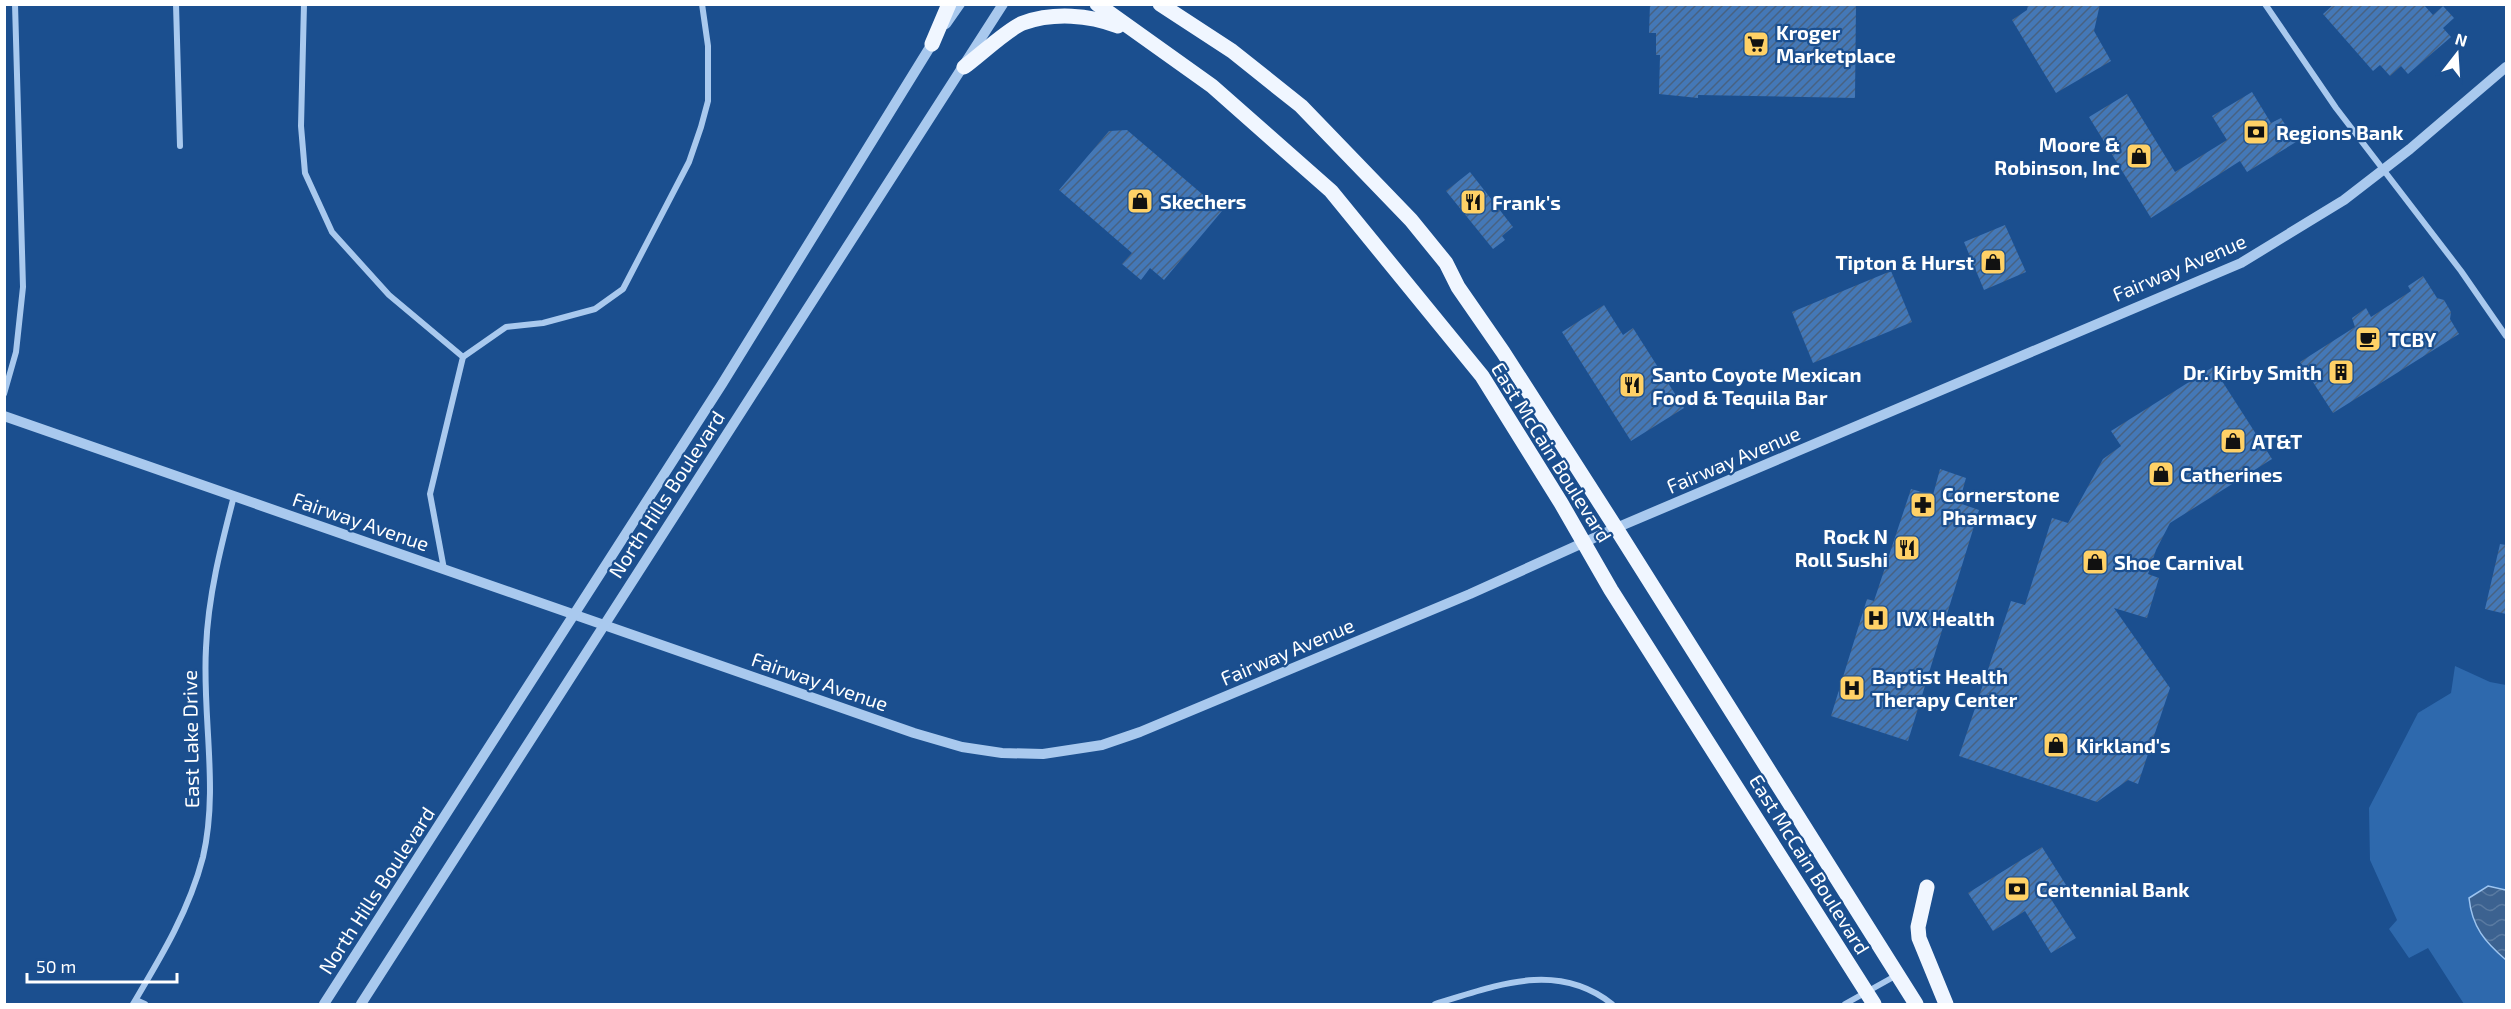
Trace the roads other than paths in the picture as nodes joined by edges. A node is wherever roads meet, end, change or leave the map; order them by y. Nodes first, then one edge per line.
1 (15, 4) edge
2 (176, 4) edge
3 (304, 4) edge
4 (702, 4) edge
5 (949, 4) edge
6 (960, 4) edge
7 (1003, 4) edge
8 (1097, 4) edge
9 (1160, 4) edge
10 (2265, 4) edge
11 (1141, 35) junction
12 (932, 44) junction
13 (964, 67) junction
14 (2506, 67) edge
15 (180, 146) dead end
16 (2384, 169) junction
17 (2506, 336) edge
18 (462, 357) junction
19 (4, 393) edge
20 (4, 416) edge
21 (234, 496) junction
22 (1616, 528) junction
23 (1584, 543) junction
24 (444, 569) junction
25 (574, 614) junction
26 (605, 624) junction
27 (1927, 887) dead end
28 (1897, 975) junction
29 (1871, 999) edge
30 (135, 1002) edge
31 (1912, 1003) edge
32 (145, 1005) edge
33 (324, 1005) edge
34 (361, 1005) edge
35 (1435, 1005) edge
36 (1612, 1005) edge
37 (1845, 1005) edge
38 (1946, 1005) edge

1 - 19 street
2 - 15 street
3 - 18 street
4 - 18 street
5 - 12 main road
6 - 12 street, North Hills Boulevard
7 - 13 street, North Hills Boulevard
8 - 11 main road, East McCain Boulevard
9 - 22 main road, East McCain Boulevard
10 - 16 street
11 - 13 main road
11 - 23 main road, East McCain Boulevard
12 - 25 street, North Hills Boulevard
13 - 26 street, North Hills Boulevard
14 - 16 street, Fairway Avenue
16 - 17 street
16 - 22 street, Fairway Avenue
18 - 24 street
20 - 21 street, Fairway Avenue
21 - 24 street, Fairway Avenue
21 - 30 street, East Lake Drive
22 - 23 street, Fairway Avenue
22 - 28 main road, East McCain Boulevard
23 - 26 street, Fairway Avenue
23 - 29 main road, East McCain Boulevard
24 - 25 street, Fairway Avenue
25 - 26 street, Fairway Avenue
25 - 33 street, North Hills Boulevard
26 - 34 street, North Hills Boulevard
27 - 38 main road
28 - 29 street
28 - 31 main road, East McCain Boulevard
29 - 37 street
30 - 32 street
35 - 36 street

